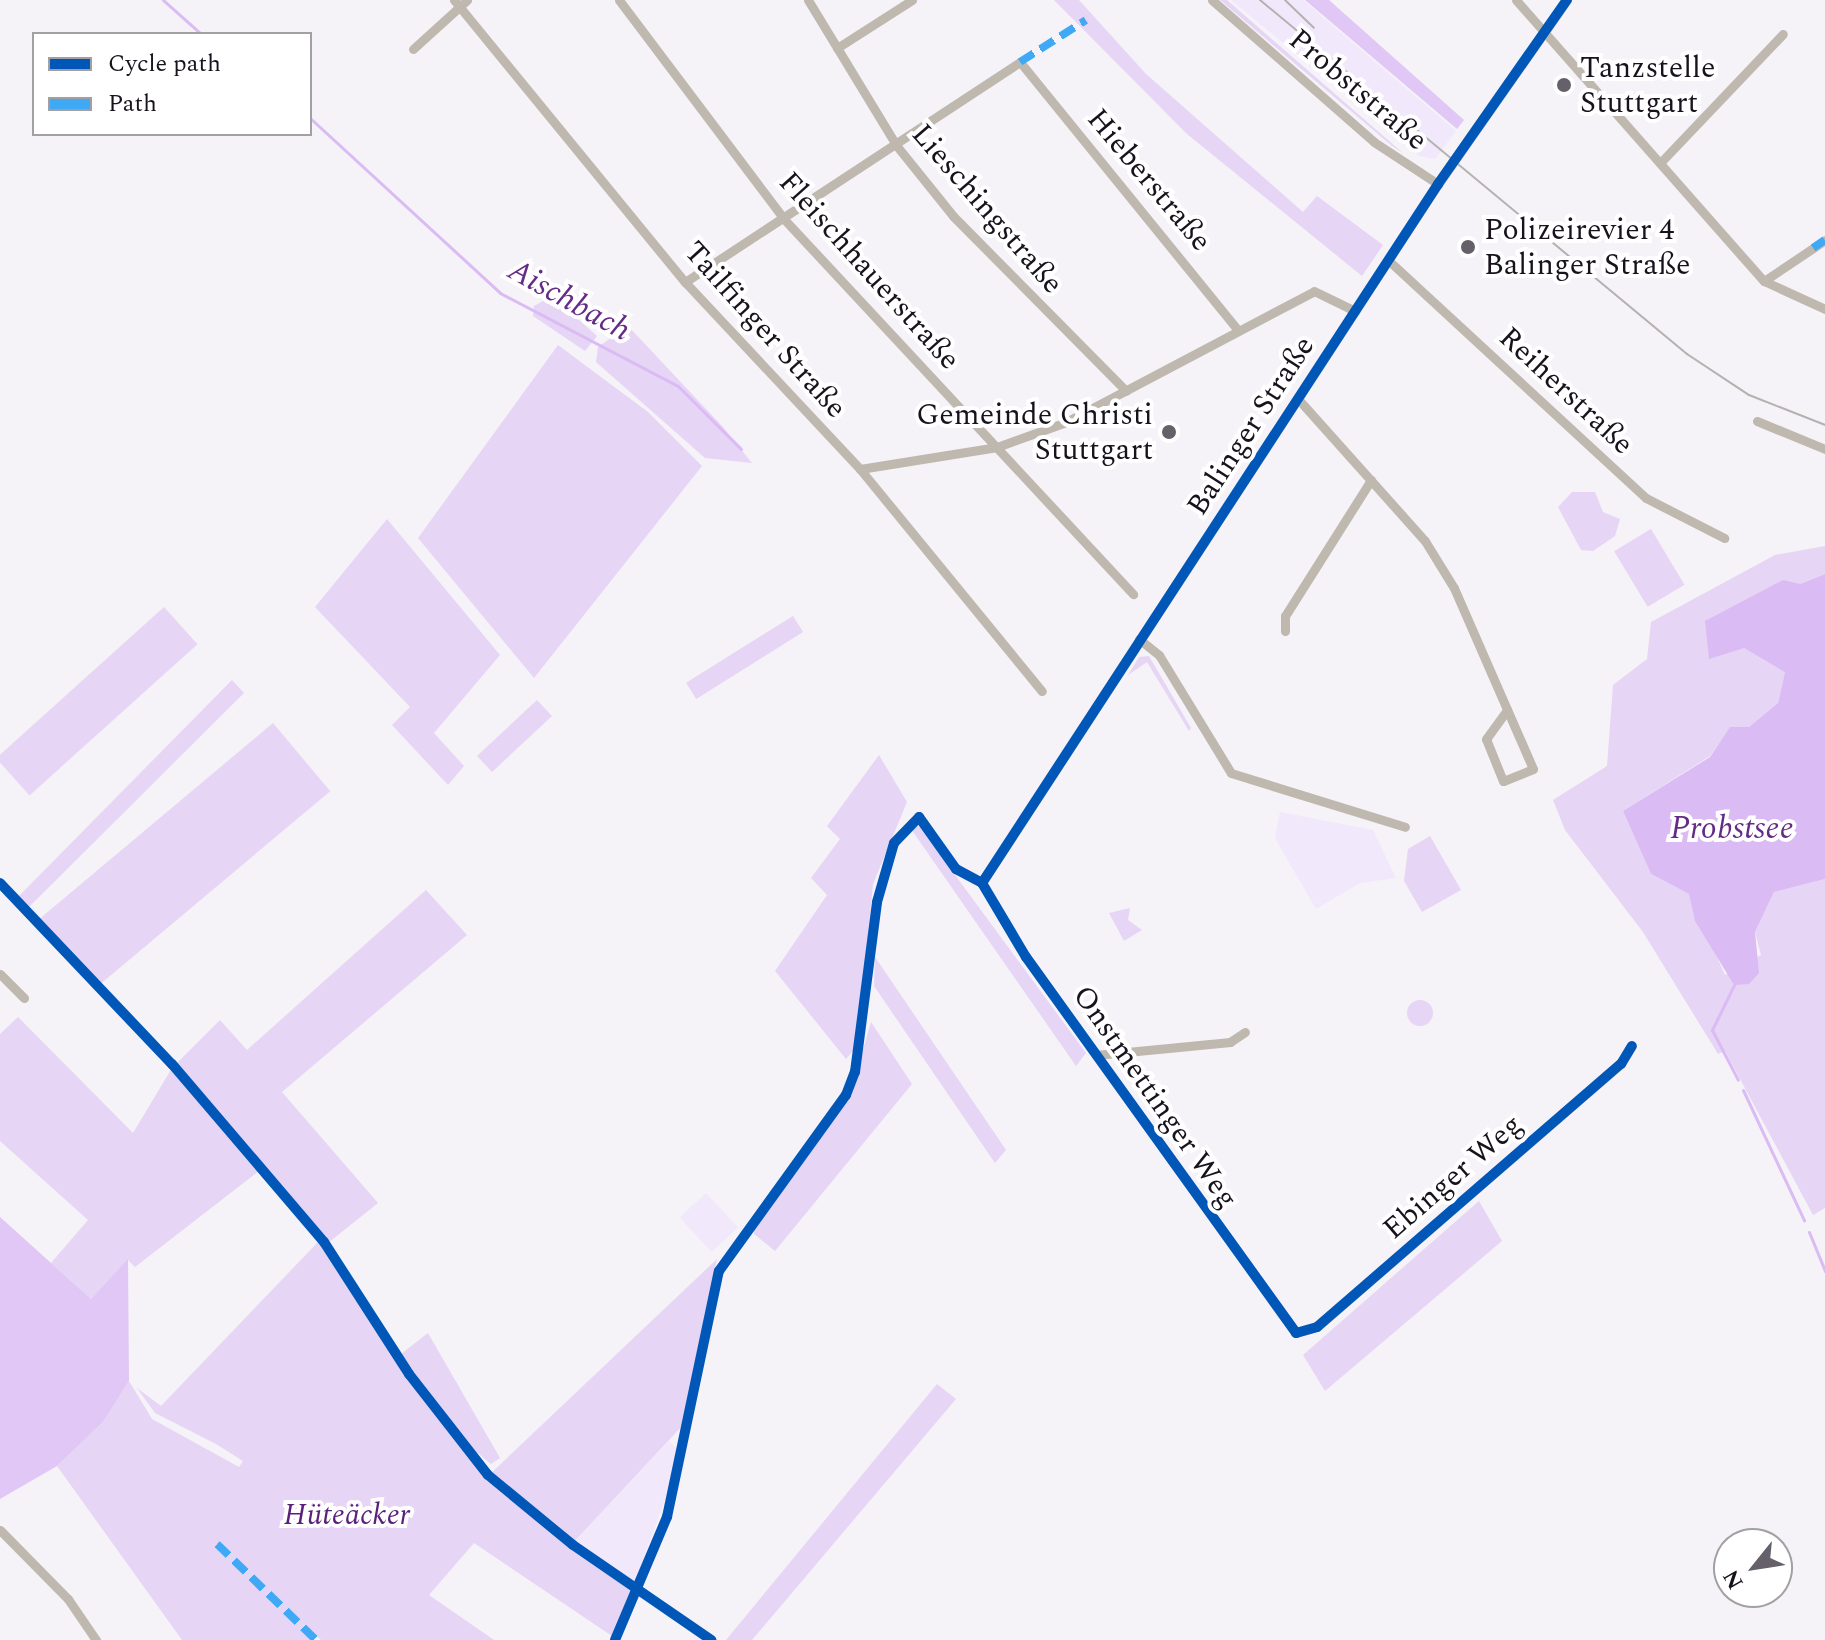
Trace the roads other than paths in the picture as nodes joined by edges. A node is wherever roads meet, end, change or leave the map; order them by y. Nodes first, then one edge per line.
1 (467, 0) edge
2 (619, 0) edge
3 (808, 0) edge
4 (912, 0) edge
5 (1212, 0) edge
6 (1516, 0) edge
7 (1567, 0) edge
8 (457, 4) edge
9 (1542, 30) junction
10 (1783, 34) dead end
11 (837, 48) junction
12 (413, 49) dead end
13 (896, 145) junction
14 (1660, 163) junction
15 (1438, 184) junction
16 (783, 218) junction
17 (1825, 240) edge
18 (1388, 260) junction
19 (1764, 281) junction
20 (685, 282) junction
21 (1825, 309) edge
22 (1355, 311) junction
23 (1238, 330) junction
24 (1126, 391) junction
25 (1299, 400) junction
26 (1757, 421) dead end
27 (997, 447) junction
28 (1825, 449) edge
29 (860, 469) junction
30 (1371, 480) junction
31 (1724, 538) dead end
32 (1133, 594) dead end
33 (1285, 631) dead end
34 (1139, 639) junction
35 (1042, 691) dead end
36 (1507, 710) junction
37 (1405, 827) dead end
38 (982, 883) joint
39 (0, 974) edge
40 (24, 998) dead end
41 (1245, 1032) dead end
42 (1632, 1046) dead end
43 (1096, 1055) junction
44 (1296, 1333) joint
45 (0, 1530) edge
46 (96, 1640) edge

1 - 8 street
2 - 16 street, Fleischhauerstraße
3 - 11 street, Lieschingstraße
4 - 11 street
5 - 15 street, Probststraße
6 - 9 street
7 - 9 street, Balinger Straße
8 - 12 street
8 - 20 street, Tailfinger Straße
9 - 14 street
9 - 15 street, Balinger Straße
10 - 14 street
11 - 13 street, Lieschingstraße
13 - 16 street
13 - 23 street, Hieberstraße
13 - 24 street, Lieschingstraße
14 - 19 street
15 - 18 street, Balinger Straße
16 - 20 street
16 - 27 street, Fleischhauerstraße
17 - 19 street
18 - 22 street, Balinger Straße
18 - 31 street, Reiherstraße
19 - 21 street
20 - 29 street, Tailfinger Straße
22 - 23 street
22 - 25 street, Balinger Straße
23 - 24 street
24 - 27 street
25 - 30 street
25 - 34 street, Balinger Straße
26 - 28 street
27 - 29 street
27 - 32 street, Fleischhauerstraße
29 - 35 street, Tailfinger Straße
30 - 33 street
30 - 36 street
34 - 37 street
34 - 38 street, Balinger Straße
36 - 36 street
38 - 43 street, Onstmettinger Weg
39 - 40 street
41 - 43 street, Onstmettinger Weg
42 - 44 street, Ebinger Weg
43 - 44 street, Onstmettinger Weg
45 - 46 street

